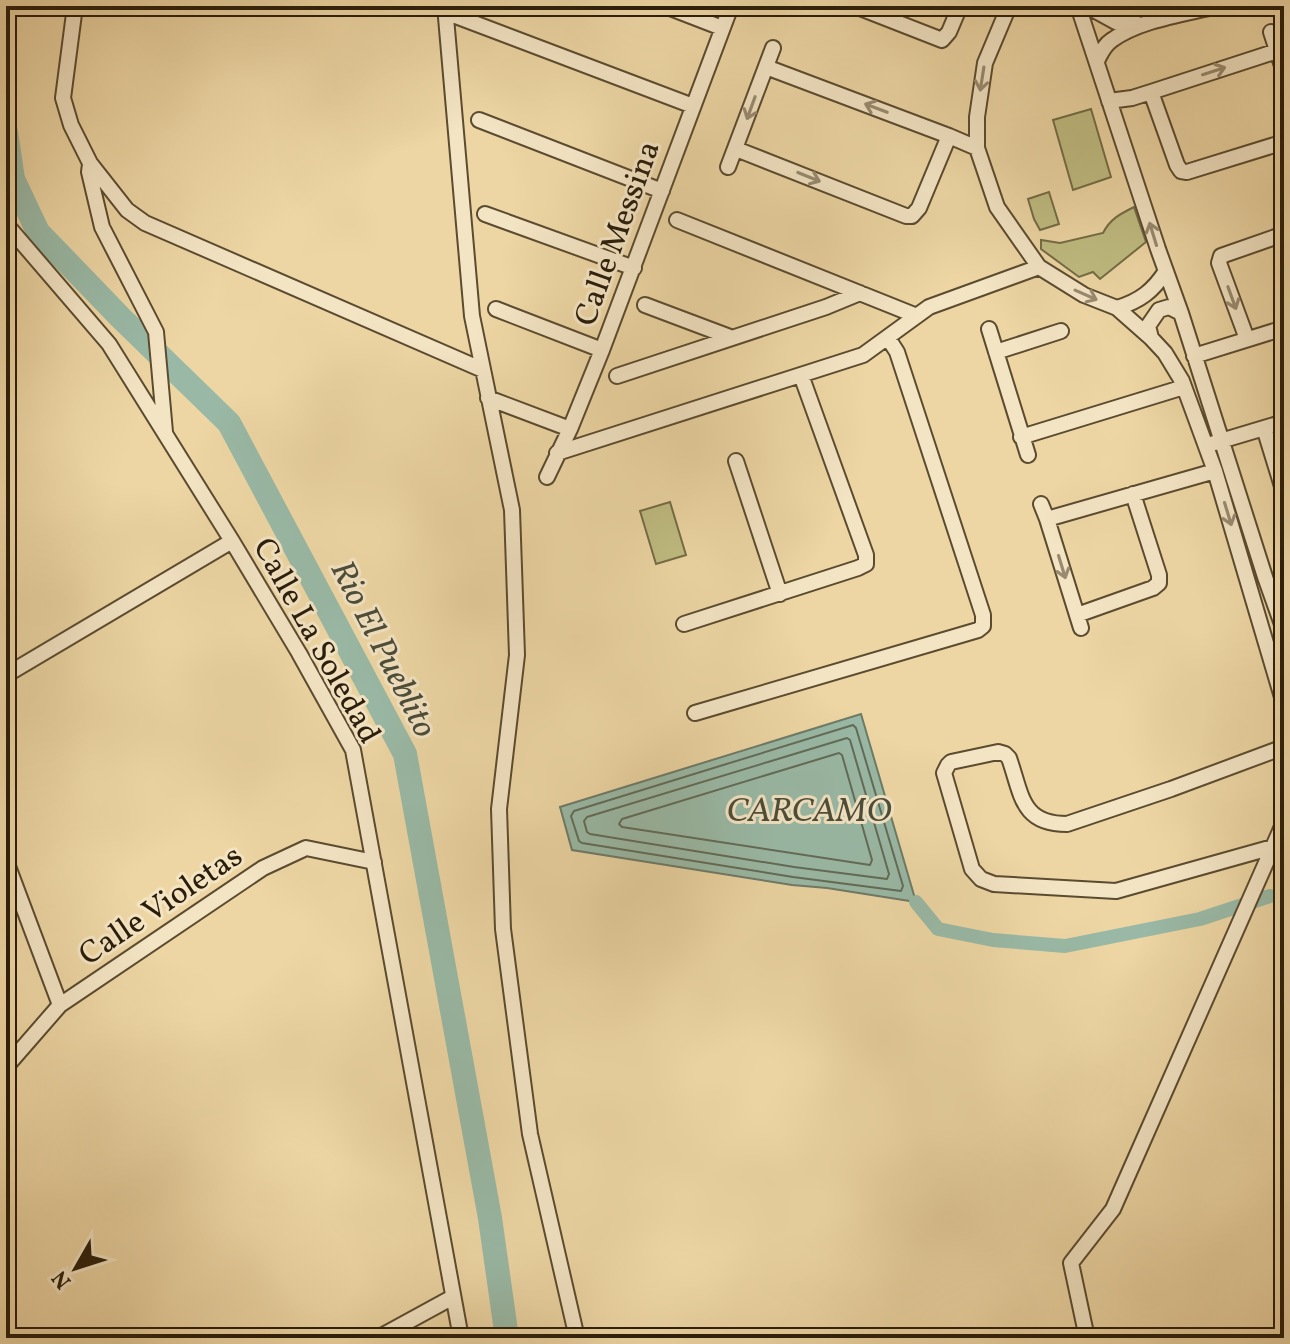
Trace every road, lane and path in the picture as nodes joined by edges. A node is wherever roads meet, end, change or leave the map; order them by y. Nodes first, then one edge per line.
1 (75, 6) edge
2 (665, 6) edge
3 (731, 6) edge
4 (855, 6) edge
5 (960, 6) edge
6 (1009, 6) edge
7 (1078, 6) edge
8 (1087, 6) edge
9 (1217, 6) edge
10 (445, 9) edge
11 (1143, 25) junction
12 (722, 28) junction
13 (1271, 32) dead end
14 (773, 48) dead end
15 (1277, 51) junction
16 (1097, 61) junction
17 (766, 67) junction
18 (1284, 72) edge
19 (1151, 92) junction
20 (1109, 101) junction
21 (693, 106) junction
22 (479, 120) dead end
23 (951, 137) junction
24 (1284, 142) edge
25 (977, 148) junction
26 (736, 149) junction
27 (90, 163) junction
28 (728, 167) dead end
29 (662, 191) junction
30 (485, 214) dead end
31 (677, 220) dead end
32 (6, 224) edge
33 (1284, 234) edge
34 (1039, 267) junction
35 (634, 268) junction
36 (1166, 271) junction
37 (860, 293) junction
38 (645, 305) dead end
39 (1117, 308) junction
40 (496, 309) dead end
41 (1181, 313) junction
42 (917, 316) junction
43 (1284, 328) edge
44 (989, 329) dead end
45 (1061, 331) dead end
46 (730, 337) junction
47 (888, 338) junction
48 (1151, 338) junction
49 (1247, 339) junction
50 (602, 350) junction
51 (996, 352) junction
52 (1194, 356) junction
53 (483, 370) junction
54 (801, 375) junction
55 (617, 376) dead end
56 (1184, 387) junction
57 (488, 398) junction
58 (1284, 422) edge
59 (1264, 428) junction
60 (570, 429) junction
61 (166, 437) junction
62 (1021, 437) junction
63 (1214, 443) junction
64 (557, 453) junction
65 (1028, 455) dead end
66 (736, 461) dead end
67 (1215, 471) junction
68 (547, 477) dead end
69 (1284, 493) edge
70 (1133, 494) junction
71 (1041, 504) dead end
72 (1047, 519) junction
73 (232, 541) junction
74 (780, 594) junction
75 (684, 624) dead end
76 (1284, 630) edge
77 (6, 675) edge
78 (1284, 704) edge
79 (695, 713) dead end
80 (1284, 747) edge
81 (1284, 822) edge
82 (1273, 847) junction
83 (6, 861) edge
84 (374, 862) junction
85 (60, 1005) junction
86 (6, 1067) edge
87 (453, 1297) junction
88 (378, 1338) edge
89 (461, 1338) edge
90 (577, 1338) edge
91 (1087, 1338) edge

1 - 27 street
2 - 12 street
3 - 12 street, Calle Messina
4 - 5 street
6 -> 25 street
7 - 16 street
8 - 11 street
9 - 11 street
10 - 21 street
10 - 53 street
11 - 16 street
12 - 21 street, Calle Messina
13 - 15 street
14 - 17 street
15 - 18 street
19 -> 15 street
16 - 20 street
23 -> 17 street
17 -> 26 street
19 - 20 street
19 - 24 street
36 -> 20 street
21 - 29 street, Calle Messina
22 - 29 street
23 - 25 street
26 -> 23 street
25 - 34 street
26 - 28 street
27 - 53 street
27 - 61 street
29 - 35 street, Calle Messina
30 - 35 street
31 - 37 street
32 - 61 street, Calle La Soledad
33 -> 49 street
34 -> 39 street
34 - 42 street
35 - 50 street, Calle Messina
36 - 39 street
36 - 41 street
37 - 42 street
37 - 46 street
38 - 46 street
39 - 48 street
40 - 50 street
41 - 48 street
41 - 52 street
42 - 47 street
43 - 49 street
44 - 51 street
45 - 51 street
46 - 55 street
47 - 54 street
47 - 79 street
48 - 56 street
49 - 52 street
50 - 60 street, Calle Messina
51 - 62 street
52 - 63 street
53 - 57 street
54 - 64 street
54 - 74 street
56 - 62 street
56 - 63 street
57 - 60 street
57 - 90 street
58 - 59 street
59 - 63 street
59 - 69 street
60 - 64 street, Calle Messina
61 - 73 street, Calle La Soledad
62 - 65 street
63 - 67 street
63 - 76 street
64 - 68 street, Calle Messina
66 - 74 street
67 - 70 street
67 -> 78 street
70 - 72 street
72 -> 70 street
71 - 72 street
73 - 77 street
73 - 84 street, Calle La Soledad
74 - 75 street
80 - 82 street
81 - 82 street
82 - 91 street
83 - 85 street
84 - 85 street, Calle Violetas
84 - 87 street, Calle La Soledad
85 - 86 street, Calle Violetas
87 - 88 street
87 - 89 street, Calle La Soledad

